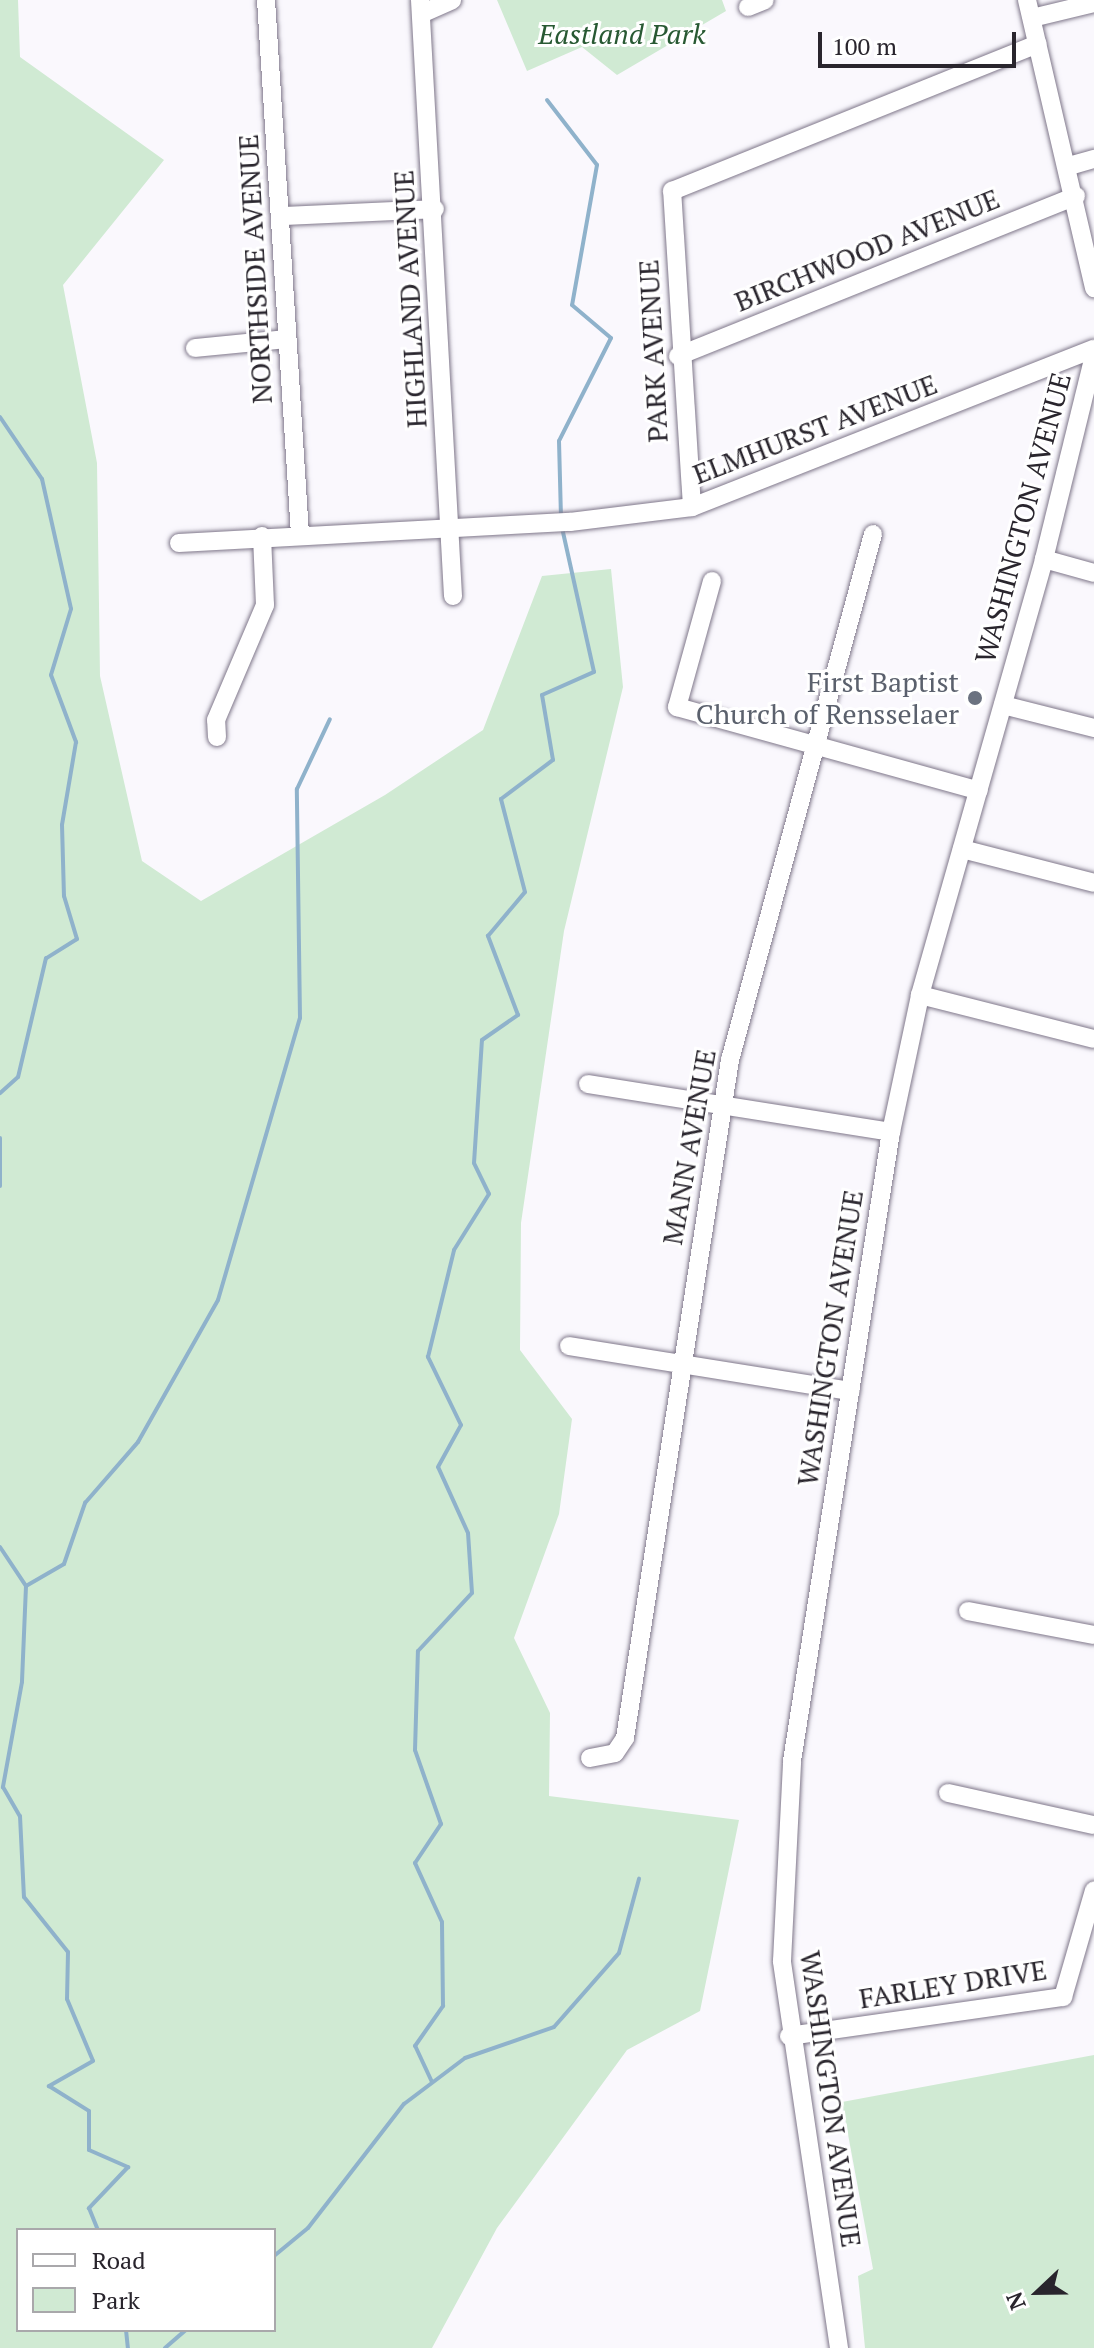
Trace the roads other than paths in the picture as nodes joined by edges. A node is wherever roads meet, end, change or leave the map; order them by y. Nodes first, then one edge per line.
1 (266, 0) edge
2 (452, 0) edge
3 (1094, 3) edge
4 (420, 7) edge
5 (1029, 9) edge
6 (1038, 44) junction
7 (1094, 159) edge
8 (1069, 166) junction
9 (1076, 196) junction
10 (435, 209) junction
11 (282, 216) junction
12 (1094, 266) edge
13 (1094, 288) edge
14 (286, 339) junction
15 (195, 348) dead end
16 (1094, 352) edge
17 (678, 356) junction
18 (1087, 416) edge
19 (692, 507) junction
20 (450, 524) junction
21 (300, 534) junction
22 (873, 534) dead end
23 (262, 536) junction
24 (179, 543) dead end
25 (1044, 559) junction
26 (1094, 573) edge
27 (712, 581) dead end
28 (453, 596) dead end
29 (1003, 705) junction
30 (1094, 728) edge
31 (217, 737) dead end
32 (817, 744) junction
33 (979, 791) junction
34 (962, 849) junction
35 (1094, 883) edge
36 (920, 995) junction
37 (1094, 1039) edge
38 (588, 1084) dead end
39 (722, 1107) junction
40 (891, 1132) junction
41 (569, 1346) dead end
42 (682, 1365) junction
43 (850, 1391) junction
44 (968, 1611) dead end
45 (1094, 1635) edge
46 (590, 1758) dead end
47 (948, 1793) dead end
48 (1094, 1825) edge
49 (1094, 1890) edge
50 (789, 2036) junction
51 (839, 2348) edge

1 - 11 street, NORTHSIDE AVENUE
2 - 4 street
3 - 5 street
4 - 10 street, HIGHLAND AVENUE
5 - 6 street
6 - 8 street
6 - 17 street, PARK AVENUE
7 - 8 street
8 - 9 street
9 - 12 street
9 - 17 street, BIRCHWOOD AVENUE
10 - 11 street
10 - 20 street, HIGHLAND AVENUE
11 - 14 street, NORTHSIDE AVENUE
12 - 13 street
14 - 15 street
14 - 21 street, NORTHSIDE AVENUE
16 - 18 street, WASHINGTON AVENUE
16 - 19 street, ELMHURST AVENUE
17 - 19 street, PARK AVENUE
18 - 25 street, WASHINGTON AVENUE
19 - 20 street, ELMHURST AVENUE
20 - 21 street, ELMHURST AVENUE
20 - 28 street, HIGHLAND AVENUE
21 - 23 street, ELMHURST AVENUE
22 - 32 street, MANN AVENUE
23 - 24 street, ELMHURST AVENUE
23 - 31 street
25 - 26 street
25 - 29 street, WASHINGTON AVENUE
27 - 32 street
29 - 30 street
29 - 33 street, WASHINGTON AVENUE
32 - 33 street
32 - 39 street, MANN AVENUE
33 - 34 street, WASHINGTON AVENUE
34 - 35 street
34 - 36 street, WASHINGTON AVENUE
36 - 37 street
36 - 40 street, WASHINGTON AVENUE
38 - 39 street
39 - 40 street
39 - 42 street, MANN AVENUE
40 - 43 street, WASHINGTON AVENUE
41 - 42 street
42 - 43 street
42 - 46 street, MANN AVENUE
43 - 50 street, WASHINGTON AVENUE
44 - 45 street
47 - 48 street
49 - 50 street, FARLEY DRIVE
50 - 51 street, WASHINGTON AVENUE

